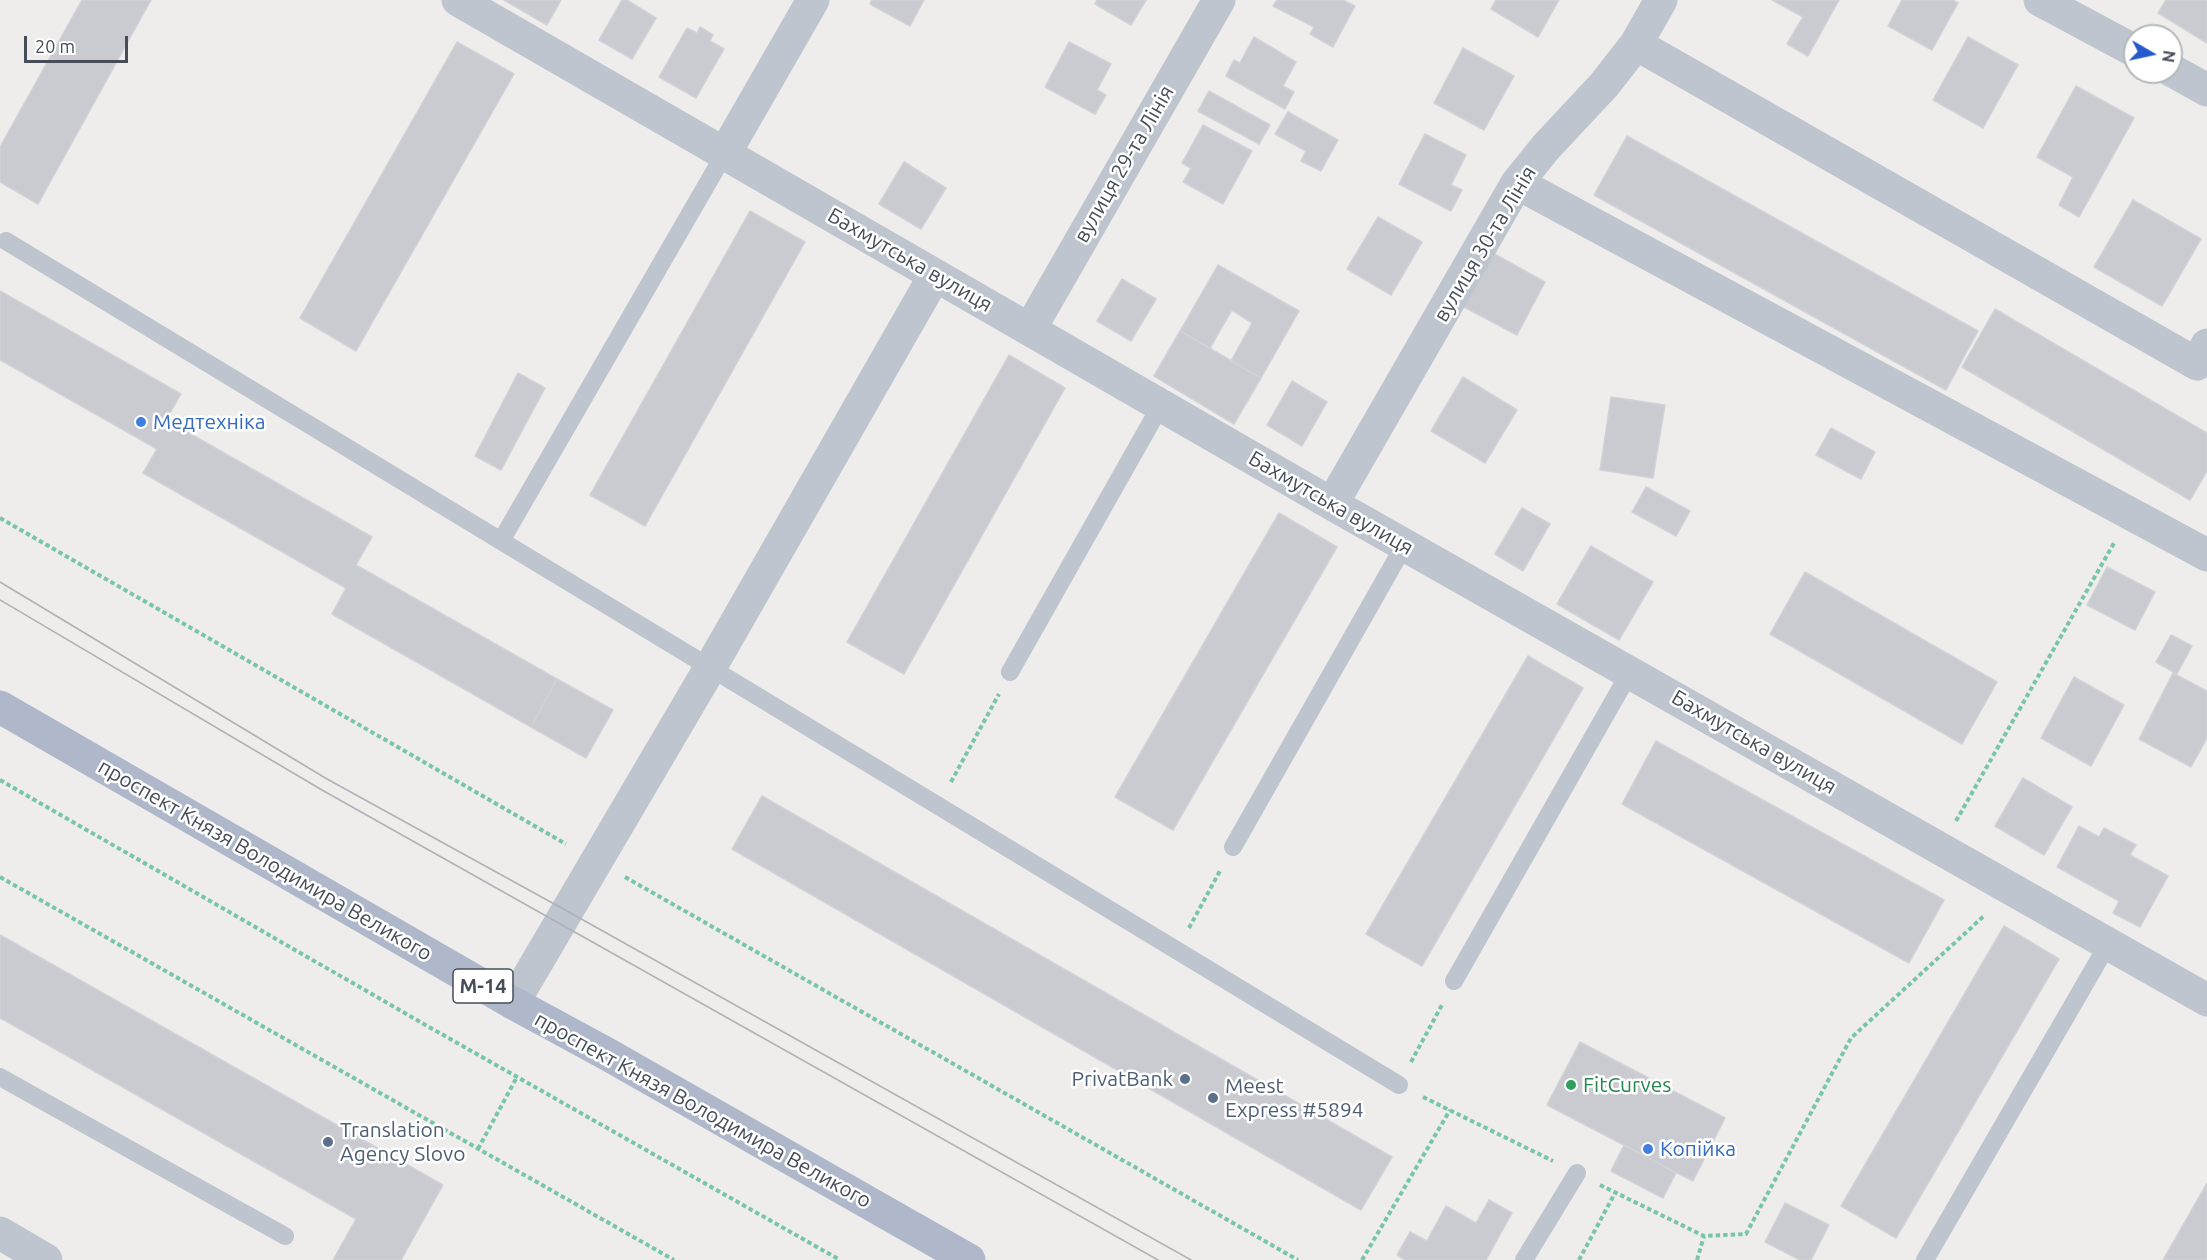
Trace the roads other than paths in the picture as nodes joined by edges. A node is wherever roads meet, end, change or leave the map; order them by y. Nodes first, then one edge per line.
1 (458, 0) edge
2 (813, 0) edge
3 (1219, 0) edge
4 (1661, 0) edge
5 (2040, 0) edge
6 (1636, 44) junction
7 (2123, 45) edge
8 (2183, 77) edge
9 (2207, 90) edge
10 (725, 153) junction
11 (1517, 183) junction
12 (6, 241) dead end
13 (935, 275) junction
14 (1030, 329) junction
15 (2202, 354) edge
16 (1161, 405) junction
17 (1332, 504) junction
18 (501, 541) junction
19 (1405, 544) junction
20 (2207, 555) edge
21 (710, 668) junction
22 (1010, 672) road end
23 (1630, 672) junction
24 (0, 707) edge
25 (1233, 847) road end
26 (2108, 944) junction
27 (1454, 981) road end
28 (2207, 1000) edge
29 (513, 1003) junction
30 (0, 1077) edge
31 (1399, 1085) road end
32 (1577, 1173) dead end
33 (0, 1233) edge
34 (285, 1236) dead end
35 (46, 1260) edge
36 (969, 1260) edge
37 (1524, 1260) edge
38 (1925, 1260) edge

1 - 10 street, Бахмутська вулиця
2 - 10 street
3 - 14 street, вулиця 29-та Лінія
4 - 6 street, вулиця 30-та Лінія
5 - 7 street
6 - 11 street, вулиця 30-та Лінія
6 - 15 street
8 - 9 street
10 - 13 street, Бахмутська вулиця
10 - 18 lane
11 - 17 street, вулиця 30-та Лінія
11 - 20 street
12 - 18 lane
13 - 14 street, Бахмутська вулиця
13 - 21 street
14 - 16 street, Бахмутська вулиця
16 - 17 street, Бахмутська вулиця
16 - 22 lane
17 - 19 street, Бахмутська вулиця
18 - 21 lane
19 - 23 street, Бахмутська вулиця
19 - 25 lane
21 - 29 street
21 - 31 lane
23 - 26 street, Бахмутська вулиця
23 - 27 lane
24 - 29 main road, проспект Князя Володимира Великого / М-14
26 - 28 street, Бахмутська вулиця
26 - 38 lane
29 - 36 main road, проспект Князя Володимира Великого / М-14
30 - 34 lane
32 - 37 lane
33 - 35 street

